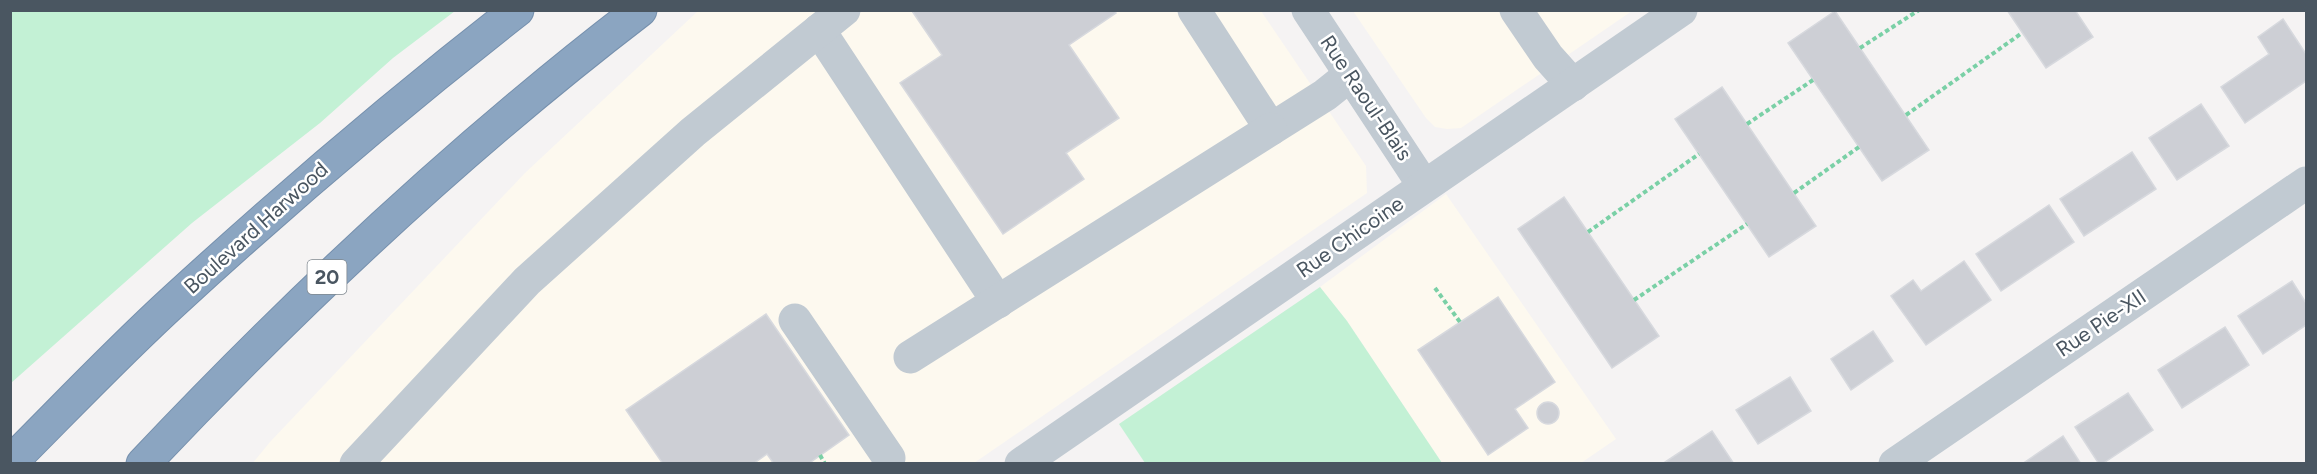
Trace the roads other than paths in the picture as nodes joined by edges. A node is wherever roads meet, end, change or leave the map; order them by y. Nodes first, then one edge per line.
1 (517, 10) edge
2 (640, 10) edge
3 (844, 10) edge
4 (1194, 10) edge
5 (1308, 10) edge
6 (1516, 10) edge
7 (1681, 10) edge
8 (1639, 22) edge
9 (819, 30) junction
10 (1350, 75) junction
11 (1572, 85) junction
12 (1272, 129) junction
13 (2307, 183) edge
14 (1424, 186) junction
15 (998, 302) junction
16 (795, 320) dead end
17 (910, 357) dead end
18 (887, 462) edge
19 (10, 463) edge
20 (143, 464) edge
21 (356, 464) edge
22 (1021, 464) edge
23 (1895, 464) edge

1 - 19 highway, Boulevard Harwood
2 - 20 highway, 20
3 - 9 street
4 - 12 street
5 - 10 street, Rue Raoul-Blais
6 - 11 street
7 - 8 street, Rue Chicoine
8 - 11 street, Rue Chicoine
9 - 15 street
9 - 21 street
10 - 12 street
10 - 14 street, Rue Raoul-Blais
11 - 14 street, Rue Chicoine
12 - 15 street
13 - 23 street, Rue Pie-XII
14 - 22 street, Rue Chicoine
15 - 17 street
16 - 18 street

